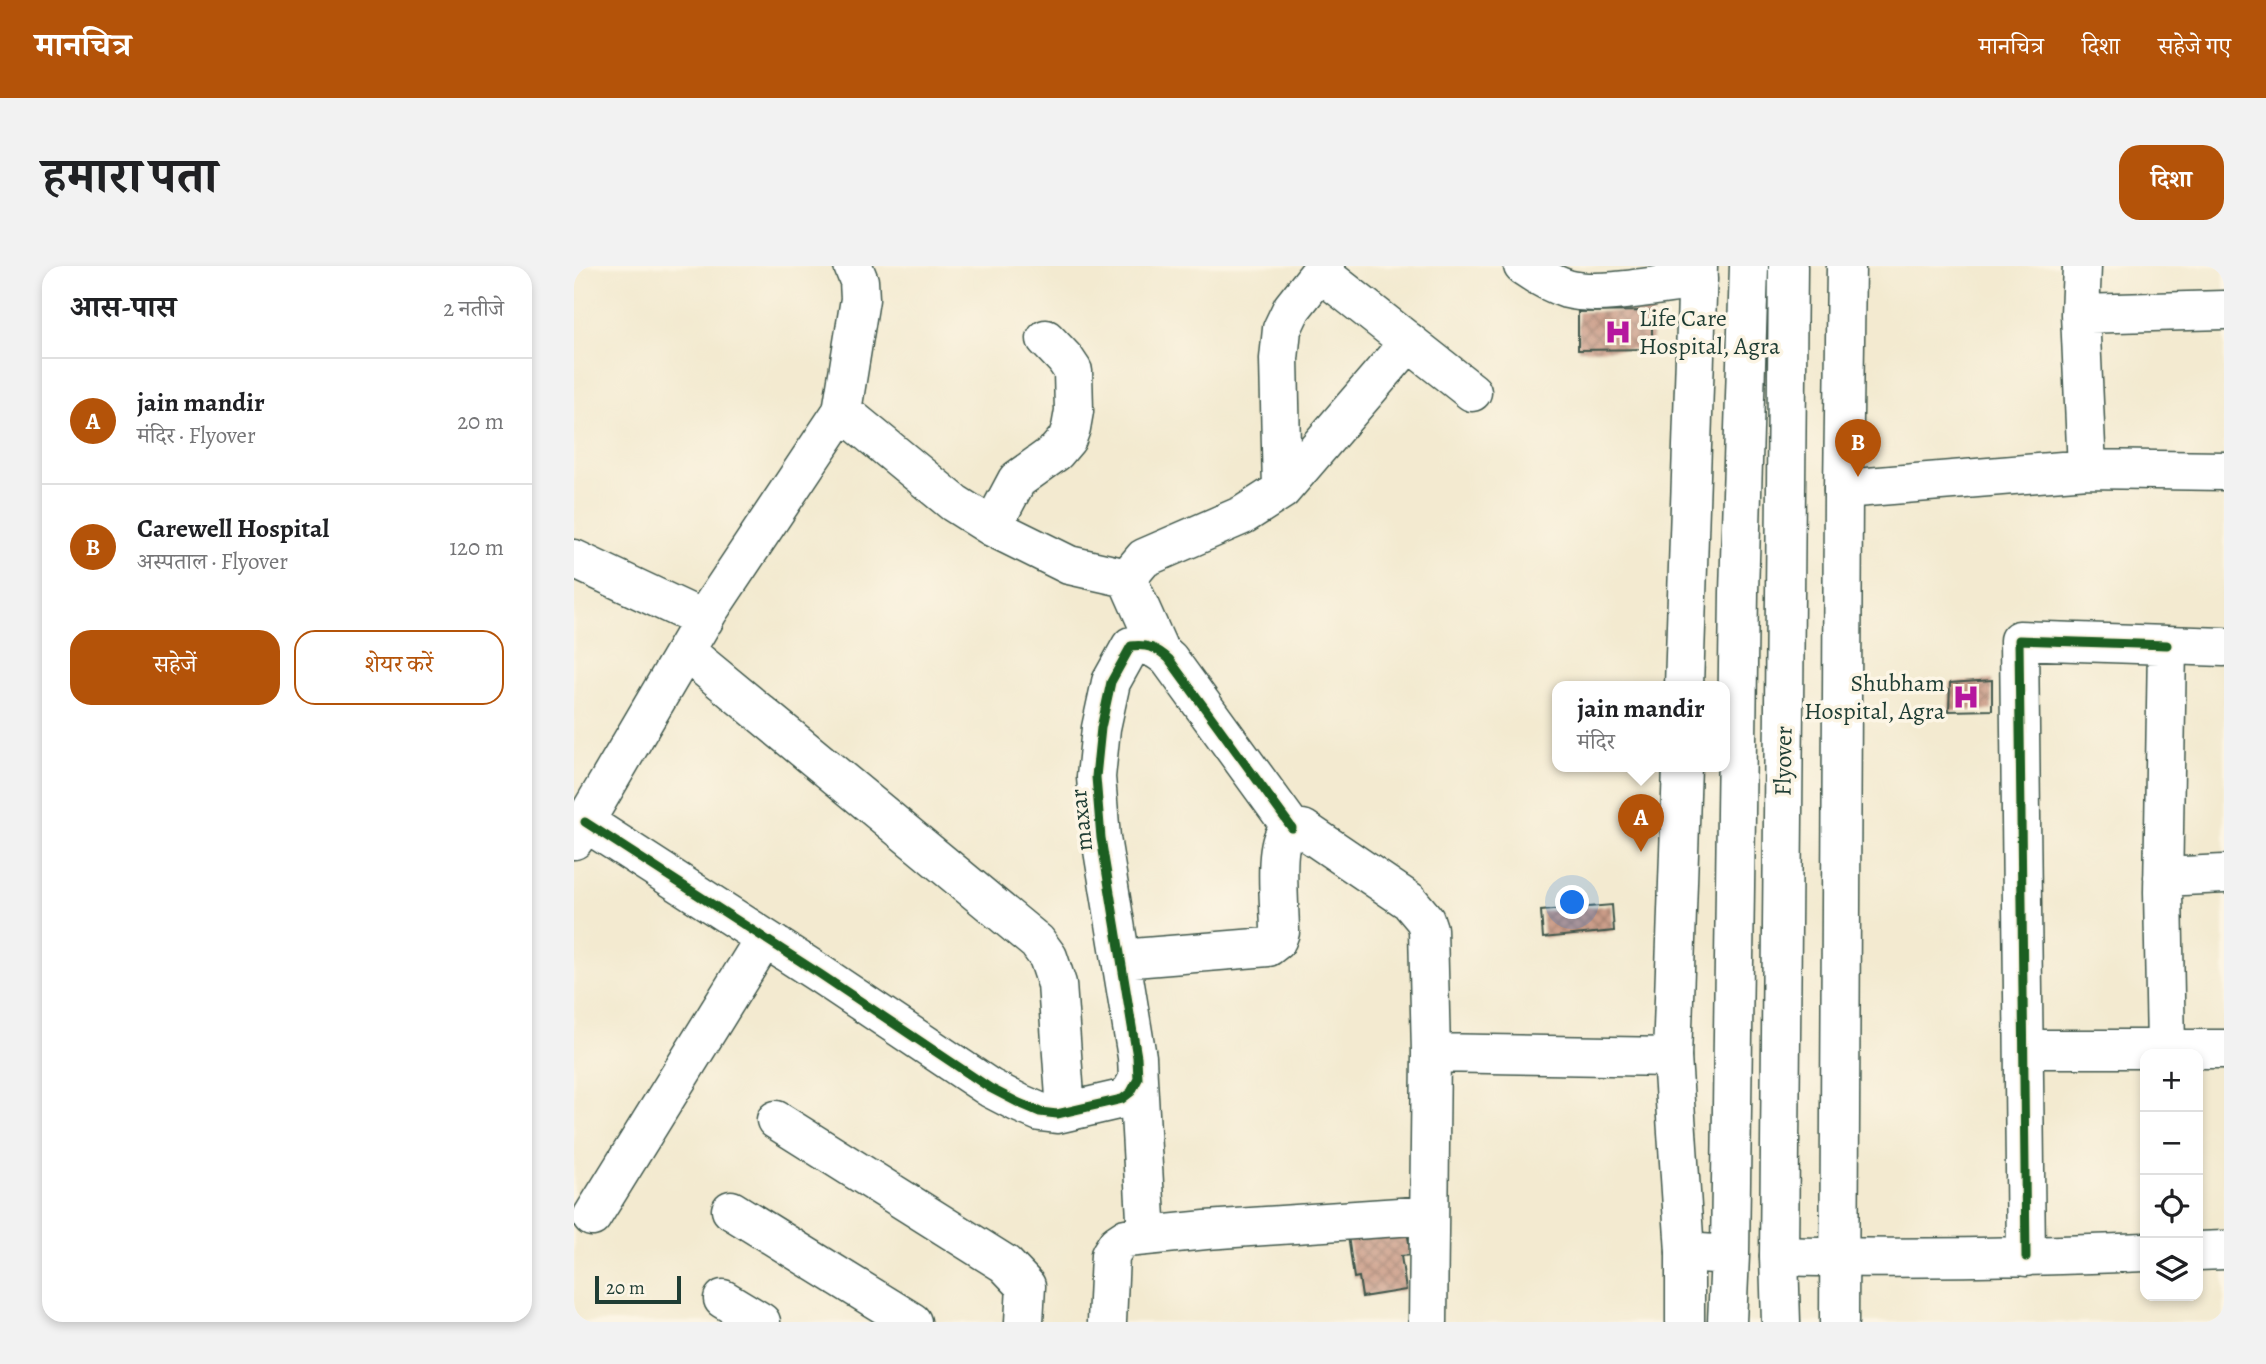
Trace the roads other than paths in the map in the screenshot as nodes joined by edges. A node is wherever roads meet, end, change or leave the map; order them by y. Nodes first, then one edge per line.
1 (853, 266) edge
2 (1523, 266) edge
3 (1749, 266) edge
4 (1788, 266) edge
5 (1846, 266) edge
6 (2082, 266) edge
7 (1322, 269) edge
8 (1698, 273) edge
9 (2224, 310) edge
10 (2080, 314) junction
11 (1046, 338) dead end
12 (1409, 342) junction
13 (1472, 392) dead end
14 (842, 411) junction
15 (2087, 469) junction
16 (2224, 471) edge
17 (1282, 489) junction
18 (1843, 489) junction
19 (992, 527) junction
20 (574, 559) edge
21 (1127, 578) junction
22 (695, 636) junction
23 (2167, 645) junction
24 (2224, 647) edge
25 (1159, 650) junction
26 (1684, 681) edge
27 (1682, 772) edge
28 (1292, 828) junction
29 (580, 831) edge
30 (2224, 874) edge
31 (2163, 877) junction
32 (764, 939) junction
33 (1121, 959) junction
34 (2166, 1048) junction
35 (2024, 1049) junction
36 (2224, 1049) edge
37 (1431, 1053) junction
38 (1672, 1057) junction
39 (1138, 1079) junction
40 (1066, 1111) junction
41 (776, 1120) dead end
42 (731, 1210) dead end
43 (1429, 1215) junction
44 (592, 1217) dead end
45 (1147, 1236) junction
46 (2224, 1250) edge
47 (2203, 1251) edge
48 (1685, 1252) junction
49 (2140, 1252) edge
50 (1730, 1255) junction
51 (1779, 1256) junction
52 (2026, 1257) junction
53 (1838, 1258) junction
54 (723, 1300) dead end
55 (761, 1322) edge
56 (912, 1322) edge
57 (1024, 1322) edge
58 (1107, 1322) edge
59 (1428, 1322) edge
60 (1685, 1322) edge
61 (1727, 1322) edge
62 (1781, 1322) edge
63 (1839, 1322) edge

1 - 14 main road
2 - 8 main road
3 - 50 main road, Flyover
4 - 51 main road, Flyover
5 - 18 main road
6 - 10 main road
7 - 12 main road
7 - 17 main road
8 - 26 main road
9 - 10 main road
10 - 15 main road
11 - 19 main road
12 - 13 main road
12 - 17 main road
14 - 19 main road
14 - 22 main road
15 - 16 main road
15 - 18 main road
17 - 21 main road
18 - 53 main road
19 - 21 main road
20 - 22 main road
21 - 25 main road
22 - 29 main road
22 - 40 main road
23 - 24 main road
23 - 31 main road
23 - 35 main road
25 - 28 main road
25 - 33 main road, maxar
27 - 38 main road
28 - 33 main road
28 - 37 main road
29 - 32 main road
30 - 31 main road
31 - 34 main road
32 - 40 main road
32 - 44 main road
33 - 39 main road, maxar
34 - 35 main road
34 - 36 main road
35 - 52 main road
37 - 38 main road
37 - 43 main road
38 - 48 main road
39 - 40 main road
39 - 45 main road, maxar
41 - 57 main road
42 - 56 main road
43 - 45 main road
43 - 59 main road
45 - 58 main road
46 - 47 main road
48 - 50 main road
48 - 60 main road
49 - 52 main road
50 - 61 main road, Flyover
51 - 53 main road
51 - 62 main road, Flyover
52 - 53 main road
53 - 63 main road
54 - 55 main road

